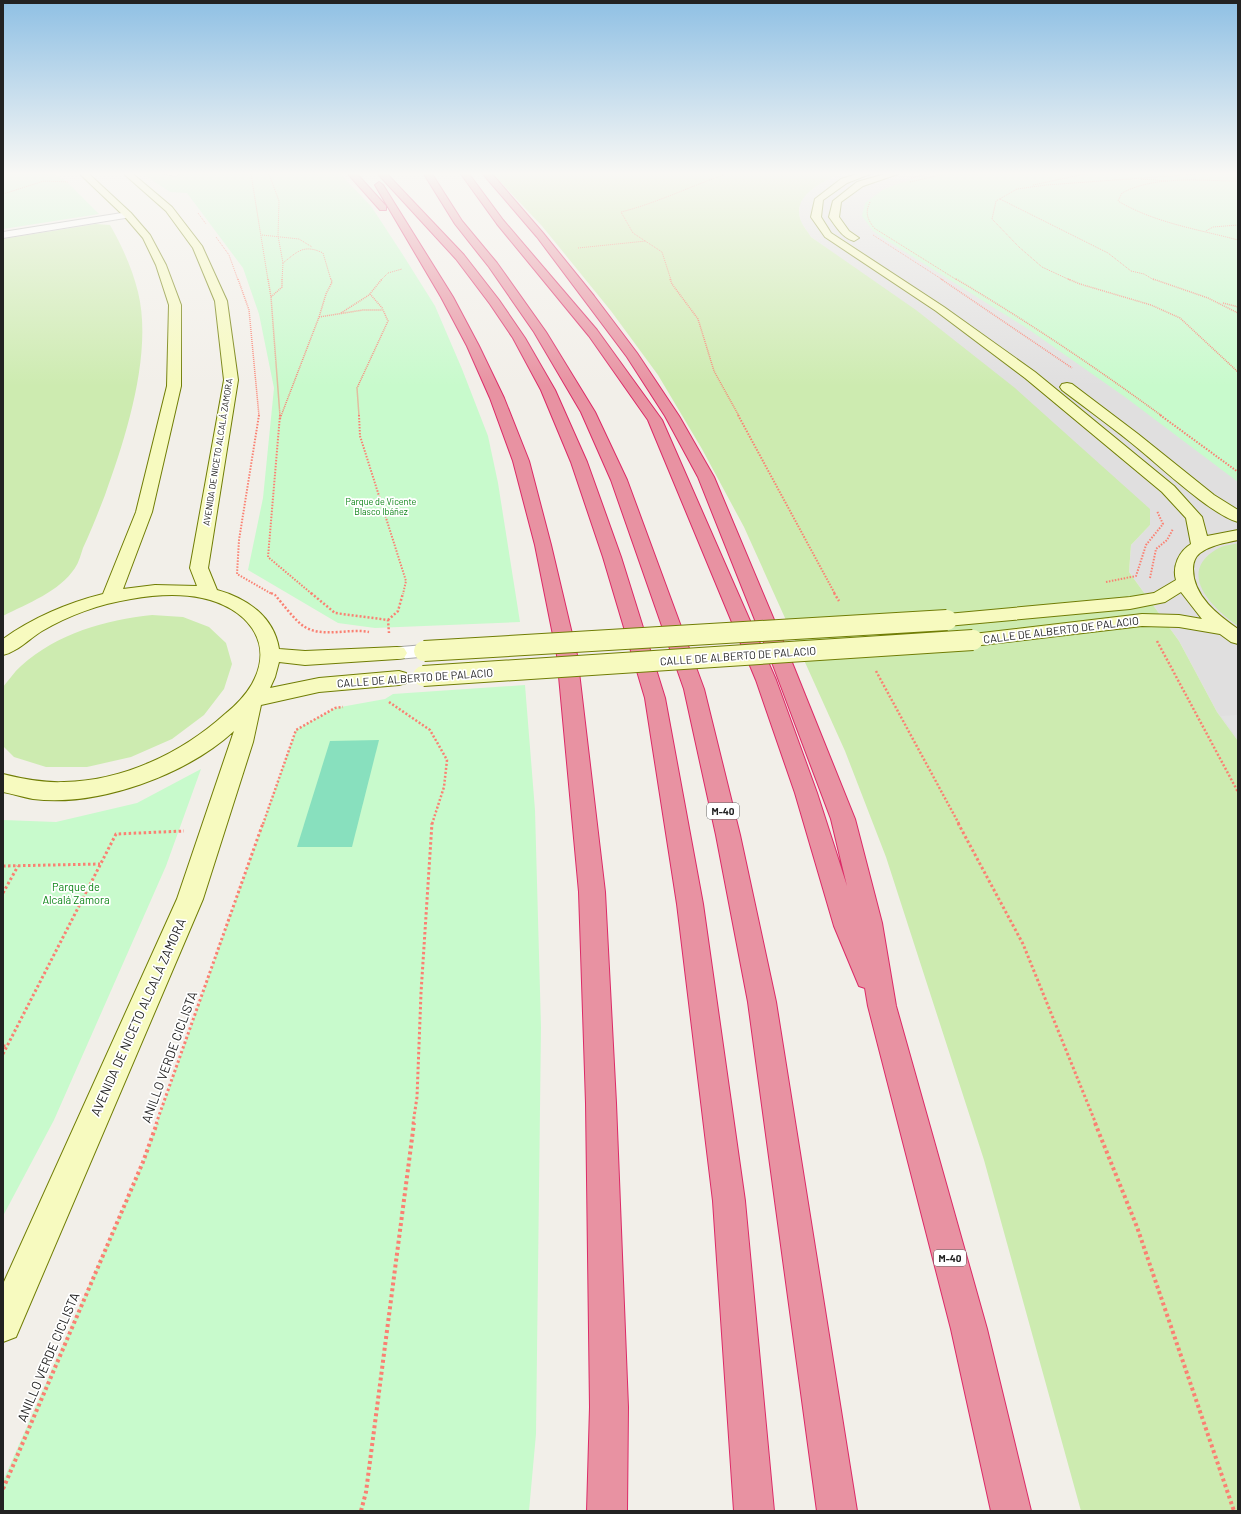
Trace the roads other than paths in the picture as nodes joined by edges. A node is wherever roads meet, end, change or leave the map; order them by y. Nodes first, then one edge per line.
1 (151, 245) edge
2 (196, 245) edge
3 (401, 245) edge
4 (406, 245) edge
5 (448, 245) edge
6 (476, 245) edge
7 (519, 245) edge
8 (547, 245) edge
9 (843, 245) edge
10 (864, 245) edge
11 (411, 262) junction
12 (993, 333) dead end
13 (1060, 382) dead end
14 (1238, 517) edge
15 (1238, 535) edge
16 (1200, 545) junction
17 (1184, 583) junction
18 (209, 594) junction
19 (111, 597) junction
20 (1231, 634) edge
21 (3, 649) edge
22 (270, 654) junction
23 (252, 701) junction
24 (3, 783) edge
25 (882, 1006) junction
26 (3, 1324) edge
27 (607, 1511) edge
28 (754, 1511) edge
29 (838, 1511) edge
30 (1011, 1511) edge

1 - 19 street
2 - 18 street, AVENIDA DE NICETO ALCALÁ ZAMORA
3 - 11 highway
4 - 11 highway
5 - 28 highway
6 - 29 highway, M-40
7 - 25 highway, M-40
8 - 25 highway
9 - 16 street
10 - 12 street
11 - 27 highway
13 - 14 street
15 - 16 street
16 - 17 street
17 - 20 street
17 - 22 street, CALLE DE ALBERTO DE PALACIO, bridge
18 - 19 street
18 - 22 street
19 - 21 street
20 - 23 street, CALLE DE ALBERTO DE PALACIO, bridge
22 - 23 street
23 - 24 street
23 - 26 street, AVENIDA DE NICETO ALCALÁ ZAMORA
25 - 30 highway, M-40

